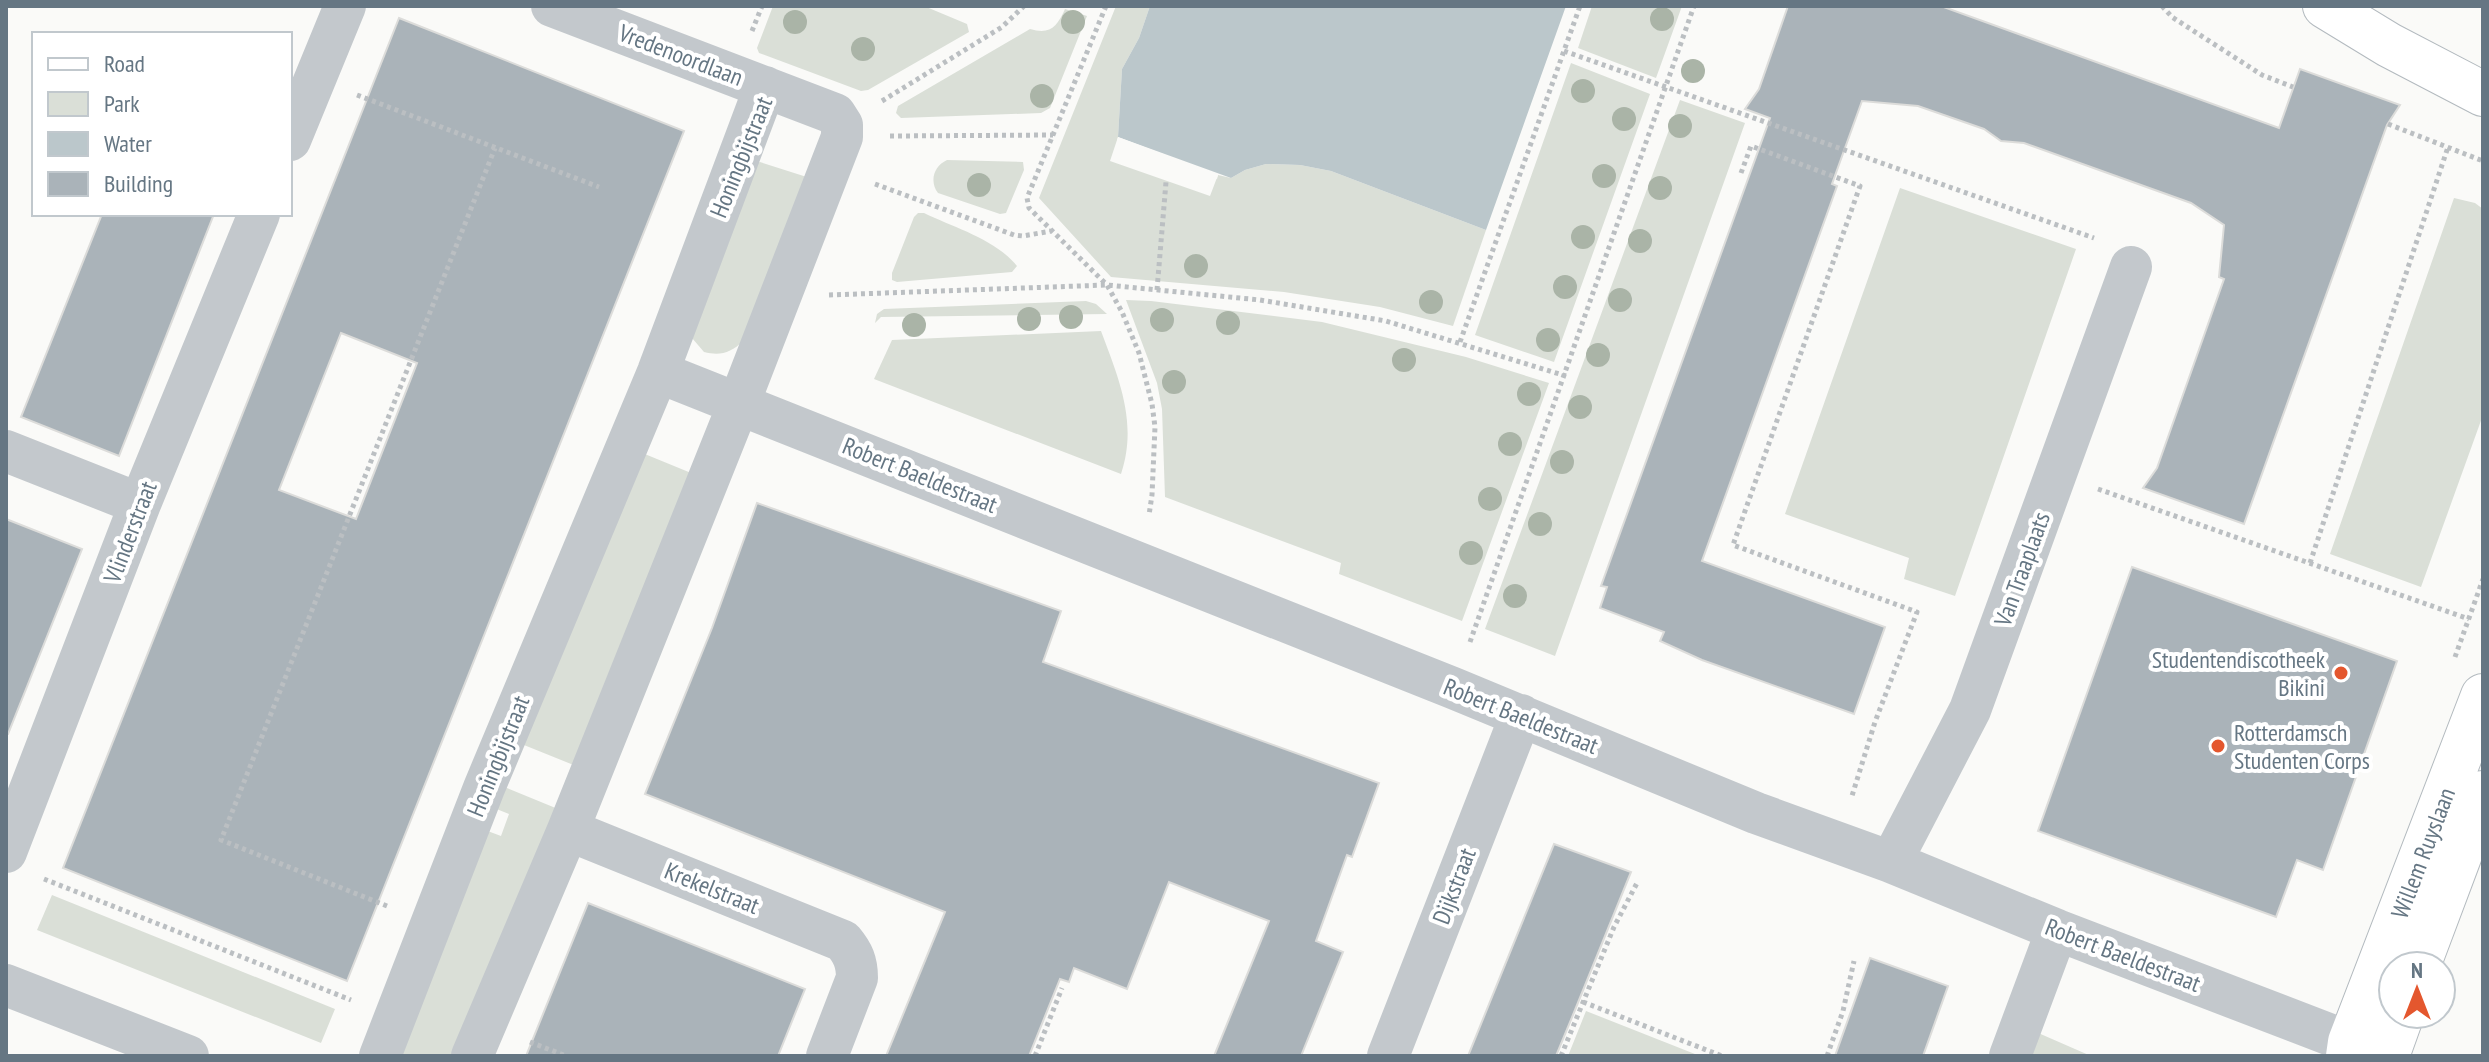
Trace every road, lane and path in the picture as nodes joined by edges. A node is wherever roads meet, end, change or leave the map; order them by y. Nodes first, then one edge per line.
1 (345, 6) edge
2 (552, 6) edge
3 (1024, 6) edge
4 (1097, 6) edge
5 (1580, 6) edge
6 (1694, 6) edge
7 (2162, 6) edge
8 (2325, 6) edge
9 (1105, 8) edge
10 (1564, 51) junction
11 (315, 79) junction
12 (765, 87) junction
13 (2293, 87) dead end
14 (1665, 89) junction
15 (2483, 94) edge
16 (2388, 124) dead end
17 (292, 135) edge
18 (1053, 135) junction
19 (838, 143) junction
20 (2448, 147) junction
21 (495, 148) junction
22 (2483, 161) edge
23 (1741, 173) dead end
24 (1166, 182) dead end
25 (599, 187) dead end
26 (258, 216) edge
27 (1052, 230) junction
28 (2131, 267) joint
29 (1107, 285) junction
30 (1157, 290) junction
31 (780, 297) junction
32 (1460, 342) junction
33 (658, 372) junction
34 (1566, 376) junction
35 (739, 403) junction
36 (6, 451) edge
37 (2056, 475) junction
38 (140, 504) junction
39 (1140, 563) junction
40 (2310, 563) junction
41 (2469, 619) dead end
42 (1453, 688) junction
43 (2483, 696) edge
44 (1521, 715) junction
45 (2483, 793) edge
46 (568, 830) junction
47 (1837, 842) junction
48 (1891, 862) junction
49 (20, 863) edge
50 (1637, 883) dead end
51 (432, 924) junction
52 (2057, 930) junction
53 (2424, 950) edge
54 (1854, 961) dead end
55 (6, 985) edge
56 (1062, 988) dead end
57 (1583, 1002) junction
58 (396, 1017) junction
59 (2388, 1030) edge
60 (531, 1042) dead end
61 (2368, 1053) edge
62 (188, 1056) edge
63 (380, 1056) edge
64 (472, 1056) edge
65 (566, 1056) edge
66 (827, 1056) edge
67 (1035, 1056) edge
68 (1388, 1056) edge
69 (1561, 1056) edge
70 (1722, 1056) edge
71 (1827, 1056) edge
72 (2010, 1056) edge

1 - 11 street
2 - 12 street, Vredenoordlaan
3 - 19 path
4 - 9 path
5 - 10 path
6 - 14 path
7 - 13 path
8 - 15 street
9 - 18 path
10 - 14 path
10 - 32 path
11 - 17 street
11 - 21 path
12 - 19 street, Honingbijstraat
12 - 33 street, Honingbijstraat
14 - 28 path
14 - 34 path
16 - 20 path
18 - 19 path
18 - 27 path
19 - 27 path
19 - 31 street
20 - 22 path
20 - 40 path
21 - 25 path
21 - 51 path
23 - 47 path
24 - 30 path
26 - 38 street, Vlinderstraat
27 - 29 path
28 - 37 street, Van Traaplaats
29 - 30 path
29 - 31 path
29 - 39 path
30 - 32 path
31 - 35 street
32 - 34 path
33 - 35 street, Robert Baeldestraat
33 - 51 street, Honingbijstraat
34 - 42 path
35 - 39 street, Robert Baeldestraat
35 - 46 street
36 - 38 street
37 - 40 path
37 - 48 street, Van Traaplaats
38 - 49 street, Vlinderstraat
39 - 42 street, Robert Baeldestraat
40 - 41 path
42 - 44 street, Robert Baeldestraat
43 - 61 street, Willem Ruyslaan
44 - 47 street, Robert Baeldestraat
44 - 68 street, Dijkstraat
45 - 53 street, Willem Ruyslaan
46 - 64 street
46 - 66 street, Krekelstraat
47 - 48 street, Robert Baeldestraat
48 - 52 street, Robert Baeldestraat
49 - 58 path
50 - 57 path
51 - 58 street, Honingbijstraat
52 - 61 street, Robert Baeldestraat
52 - 72 street
54 - 71 path
55 - 62 street
56 - 67 path
57 - 69 path
57 - 70 path
58 - 63 street, Honingbijstraat
59 - 61 street
60 - 65 path

